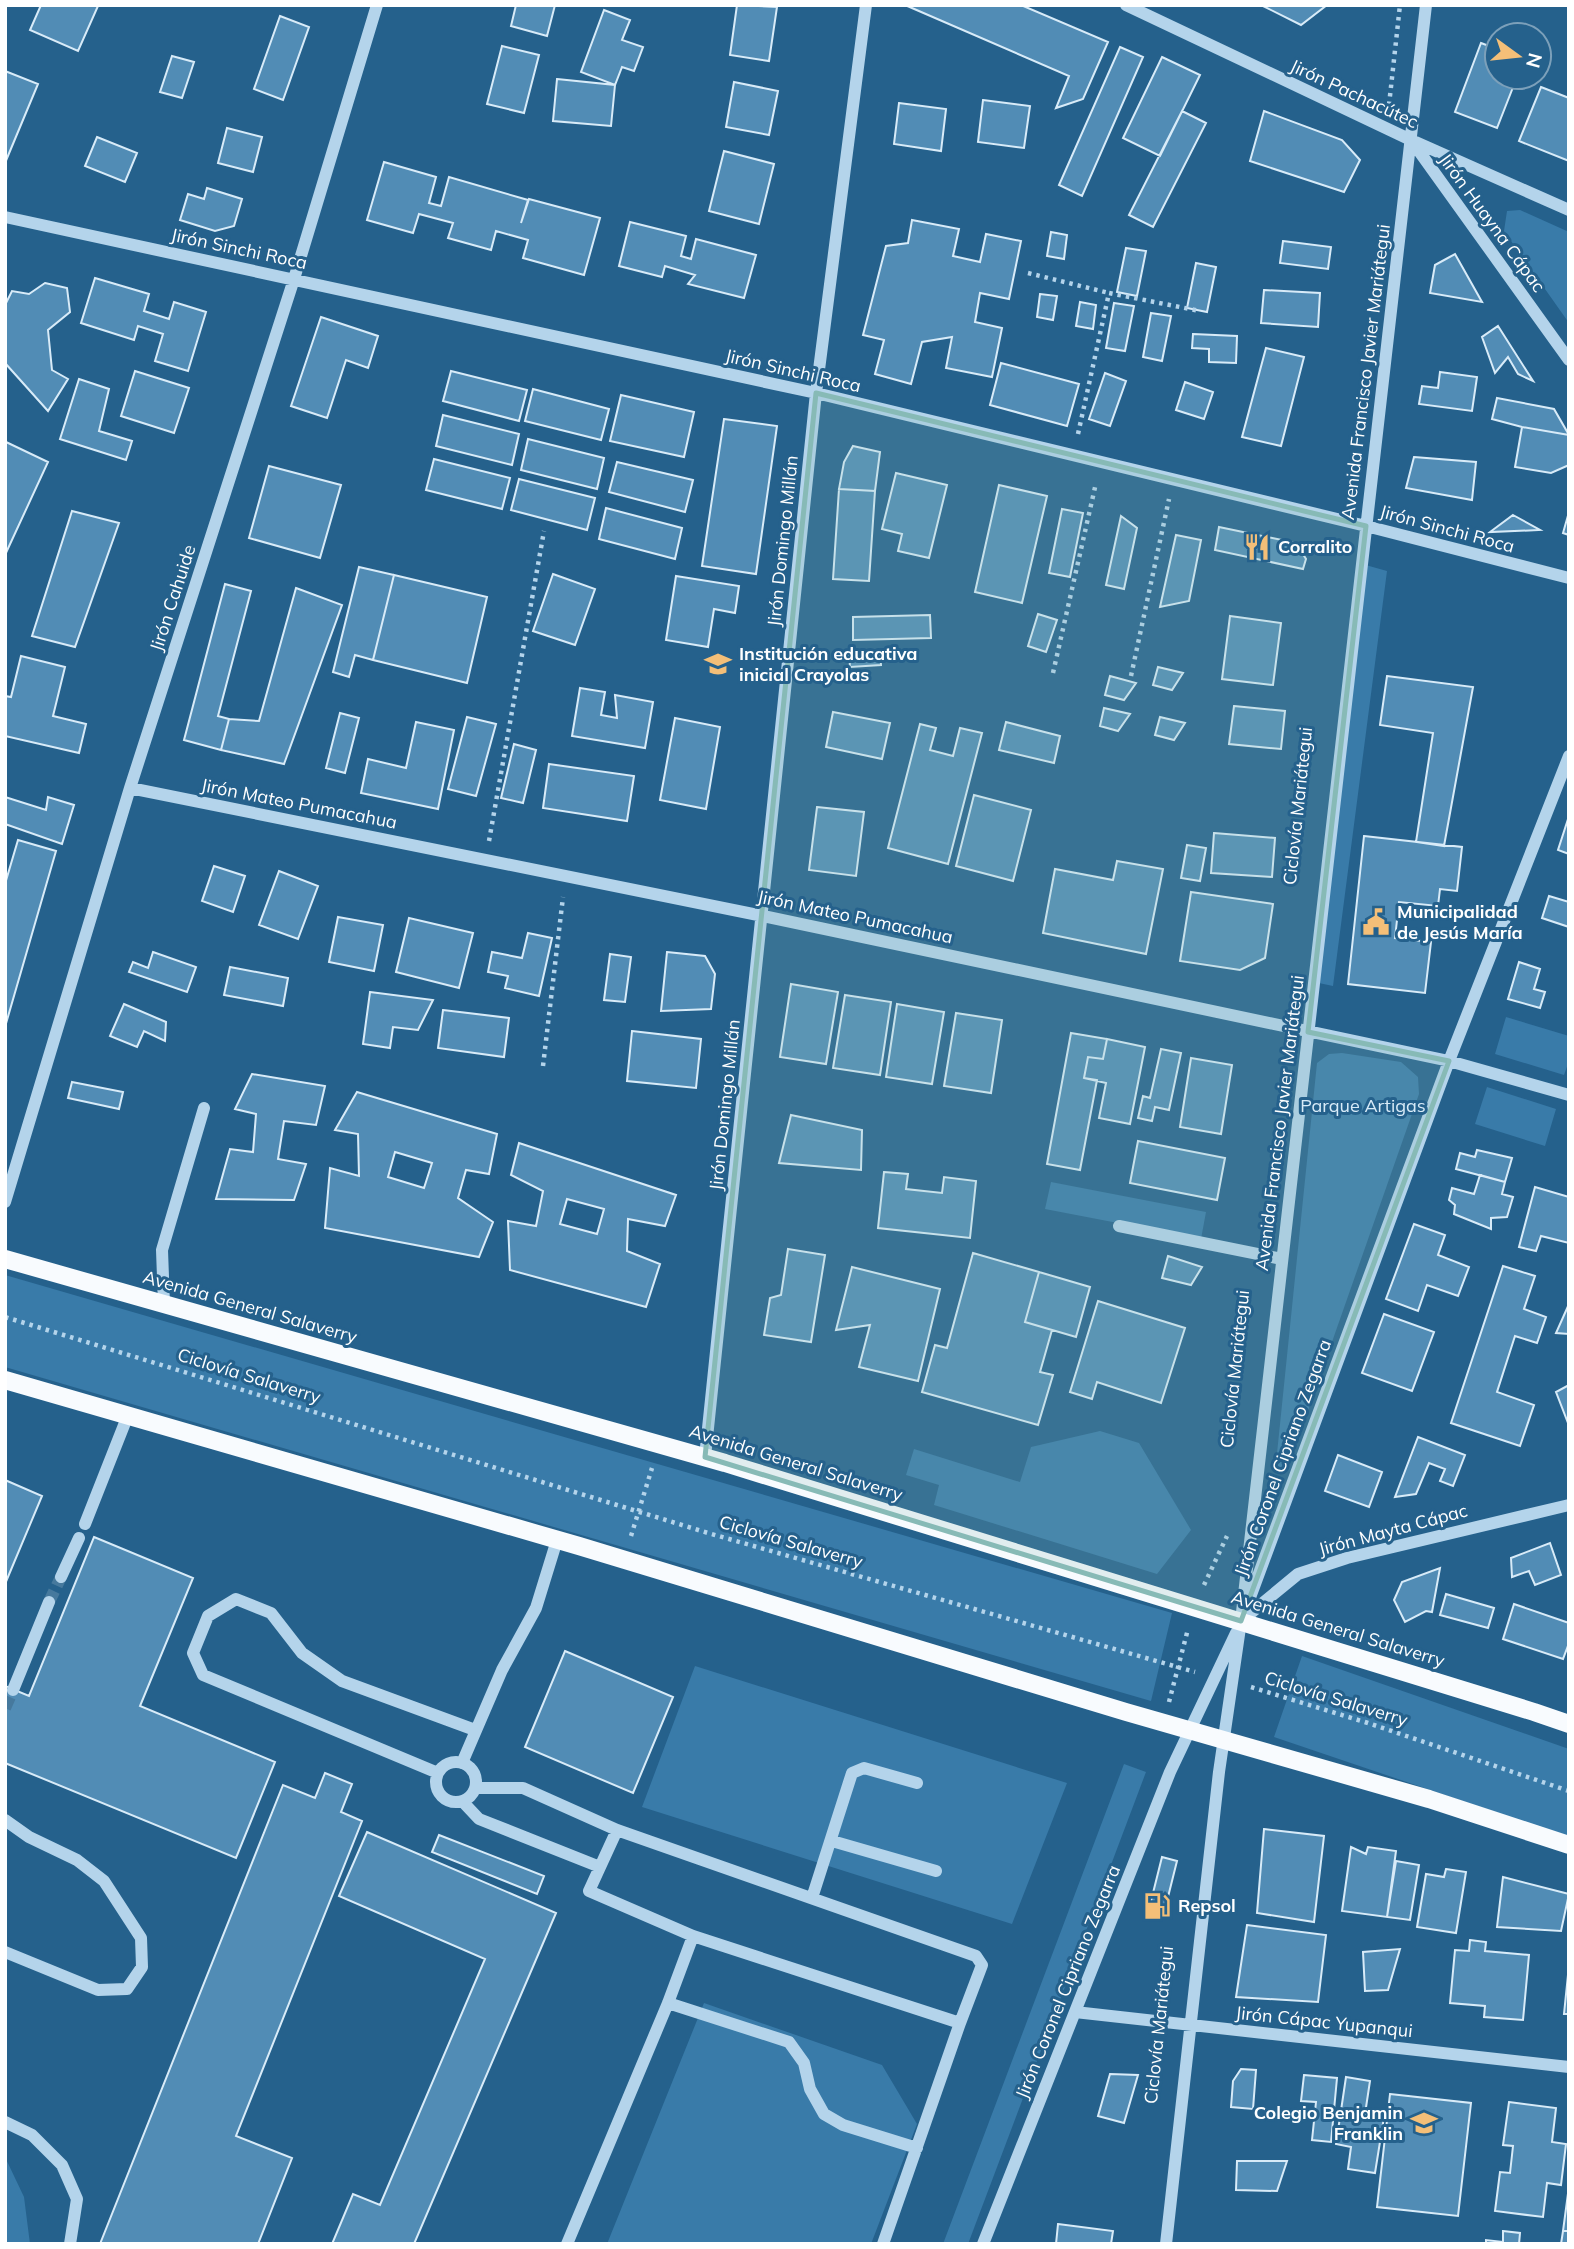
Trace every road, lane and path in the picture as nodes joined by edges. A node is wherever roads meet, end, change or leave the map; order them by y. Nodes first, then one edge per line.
1 (377, 5) edge
2 (866, 5) edge
3 (1126, 5) edge
4 (1400, 5) edge
5 (1426, 5) edge
6 (1387, 128) junction
7 (1410, 140) junction
8 (1569, 210) edge
9 (5, 217) edge
10 (1028, 273) dead end
11 (294, 279) junction
12 (1109, 293) junction
13 (1199, 311) dead end
14 (1569, 360) edge
15 (816, 393) junction
16 (1073, 455) junction
17 (1101, 461) junction
18 (1173, 479) junction
19 (1366, 526) junction
20 (544, 531) dead end
21 (1569, 579) edge
22 (1053, 673) dead end
23 (1131, 676) dead end
24 (1569, 756) edge
25 (130, 788) junction
26 (486, 859) junction
27 (566, 875) junction
28 (763, 915) junction
29 (1308, 1032) junction
30 (1449, 1061) junction
31 (544, 1066) dead end
32 (1569, 1095) edge
33 (204, 1108) dead end
34 (5, 1202) edge
35 (1119, 1226) dead end
36 (5, 1259) edge
37 (1282, 1259) junction
38 (164, 1304) junction
39 (5, 1317) edge
40 (5, 1380) edge
41 (128, 1415) junction
42 (659, 1443) junction
43 (705, 1457) junction
44 (1569, 1505) edge
45 (639, 1511) junction
46 (85, 1524) dead end
47 (1232, 1526) dead end
48 (79, 1538) dead end
49 (557, 1540) junction
50 (624, 1560) junction
51 (61, 1577) tunnel mouth
52 (50, 1602) tunnel mouth
53 (1194, 1607) junction
54 (1241, 1621) junction
55 (1178, 1667) junction
56 (1215, 1678) junction
57 (1233, 1682) junction
58 (13, 1690) tunnel mouth
59 (1164, 1723) junction
60 (1569, 1724) edge
61 (475, 1730) junction
62 (1190, 1730) junction
63 (1224, 1740) junction
64 (462, 1763) junction
65 (438, 1773) junction
66 (917, 1783) dead end
67 (476, 1788) junction
68 (1569, 1791) edge
69 (463, 1802) junction
70 (5, 1820) edge
71 (617, 1830) junction
72 (832, 1841) junction
73 (1569, 1845) edge
74 (600, 1867) junction
75 (936, 1871) dead end
76 (812, 1898) junction
77 (693, 1936) junction
78 (5, 1952) edge
79 (668, 2003) junction
80 (1075, 2012) junction
81 (960, 2023) junction
82 (1191, 2024) junction
83 (1569, 2067) edge
84 (5, 2122) edge
85 (918, 2148) junction
86 (70, 2244) edge
87 (567, 2244) edge
88 (883, 2244) edge
89 (983, 2244) edge
90 (1166, 2244) edge

1 - 11 street, Jirón Cahuide
2 - 15 street, Jirón Domingo Millán
3 - 6 street, Jirón Pachacútec
4 - 6 path
5 - 7 street, Avenida Francisco Javier Mariátegui
6 - 7 street, Jirón Pachacútec
7 - 8 street, Jirón Pachacútec
7 - 14 street, Jirón Huayna Cápac
7 - 19 street, Avenida Francisco Javier Mariátegui
9 - 11 street, Jirón Sinchi Roca
10 - 12 path
11 - 15 street, Jirón Sinchi Roca
11 - 25 street, Jirón Cahuide
12 - 13 path
12 - 16 path
15 - 16 street, Jirón Sinchi Roca
15 - 28 street, Jirón Domingo Millán
16 - 17 street, Jirón Sinchi Roca
17 - 18 street, Jirón Sinchi Roca
17 - 22 path
18 - 19 street, Jirón Sinchi Roca
18 - 23 path
19 - 21 street, Jirón Sinchi Roca
19 - 29 street, Avenida Francisco Javier Mariátegui
20 - 26 path
24 - 30 street, Jirón Coronel Cipriano Zegarra
25 - 26 street, Jirón Mateo Pumacahua
25 - 34 street, Jirón Cahuide
26 - 27 street, Jirón Mateo Pumacahua
27 - 28 street, Jirón Mateo Pumacahua
27 - 31 path
28 - 29 street, Jirón Mateo Pumacahua
28 - 43 street, Jirón Domingo Millán
29 - 30 street, Jirón Mateo Pumacahua
29 - 37 street, Avenida Francisco Javier Mariátegui
30 - 32 street, Jirón Mateo Pumacahua
30 - 54 street, Jirón Coronel Cipriano Zegarra
33 - 38 street
35 - 37 street
36 - 38 main road, Avenida General Salaverry
37 - 54 street, Avenida Francisco Javier Mariátegui
38 - 42 main road, Avenida General Salaverry
39 - 45 path, Ciclovía Salaverry
40 - 41 main road
41 - 46 street
41 - 49 main road
42 - 43 main road, Avenida General Salaverry
42 - 45 path
43 - 53 main road, Avenida General Salaverry
44 - 54 street, Jirón Mayta Cápac
45 - 50 path
45 - 55 path, Ciclovía Salaverry
47 - 53 path
48 - 51 street
49 - 50 main road
49 - 61 street
50 - 59 main road
52 - 58 street
53 - 54 main road, Avenida General Salaverry
53 - 55 path
54 - 56 street, Jirón Coronel Cipriano Zegarra
54 - 57 street, Avenida Francisco Javier Mariátegui
54 - 60 main road, Avenida General Salaverry
55 - 56 path, Ciclovía Salaverry
55 - 59 path
56 - 62 street, Jirón Coronel Cipriano Zegarra
57 - 63 street, Avenida Francisco Javier Mariátegui
57 - 68 path, Ciclovía Salaverry
59 - 62 main road
61 - 64 street
61 - 65 street
62 - 63 main road
62 - 80 street, Jirón Coronel Cipriano Zegarra
63 - 73 main road
63 - 82 street, Avenida Francisco Javier Mariátegui
64 - 65 street
64 - 67 street
65 - 69 street
66 - 72 street
67 - 69 street
67 - 71 street
69 - 74 street
70 - 78 street
71 - 74 street
71 - 76 street
72 - 75 street
72 - 76 street
74 - 77 street
76 - 81 street
77 - 79 street
77 - 81 street
79 - 85 street
79 - 87 street
80 - 82 street, Jirón Cápac Yupanqui
80 - 89 street, Jirón Coronel Cipriano Zegarra
81 - 85 street
82 - 83 street, Jirón Cápac Yupanqui
82 - 90 street, Avenida Francisco Javier Mariátegui
84 - 86 street
85 - 88 street

